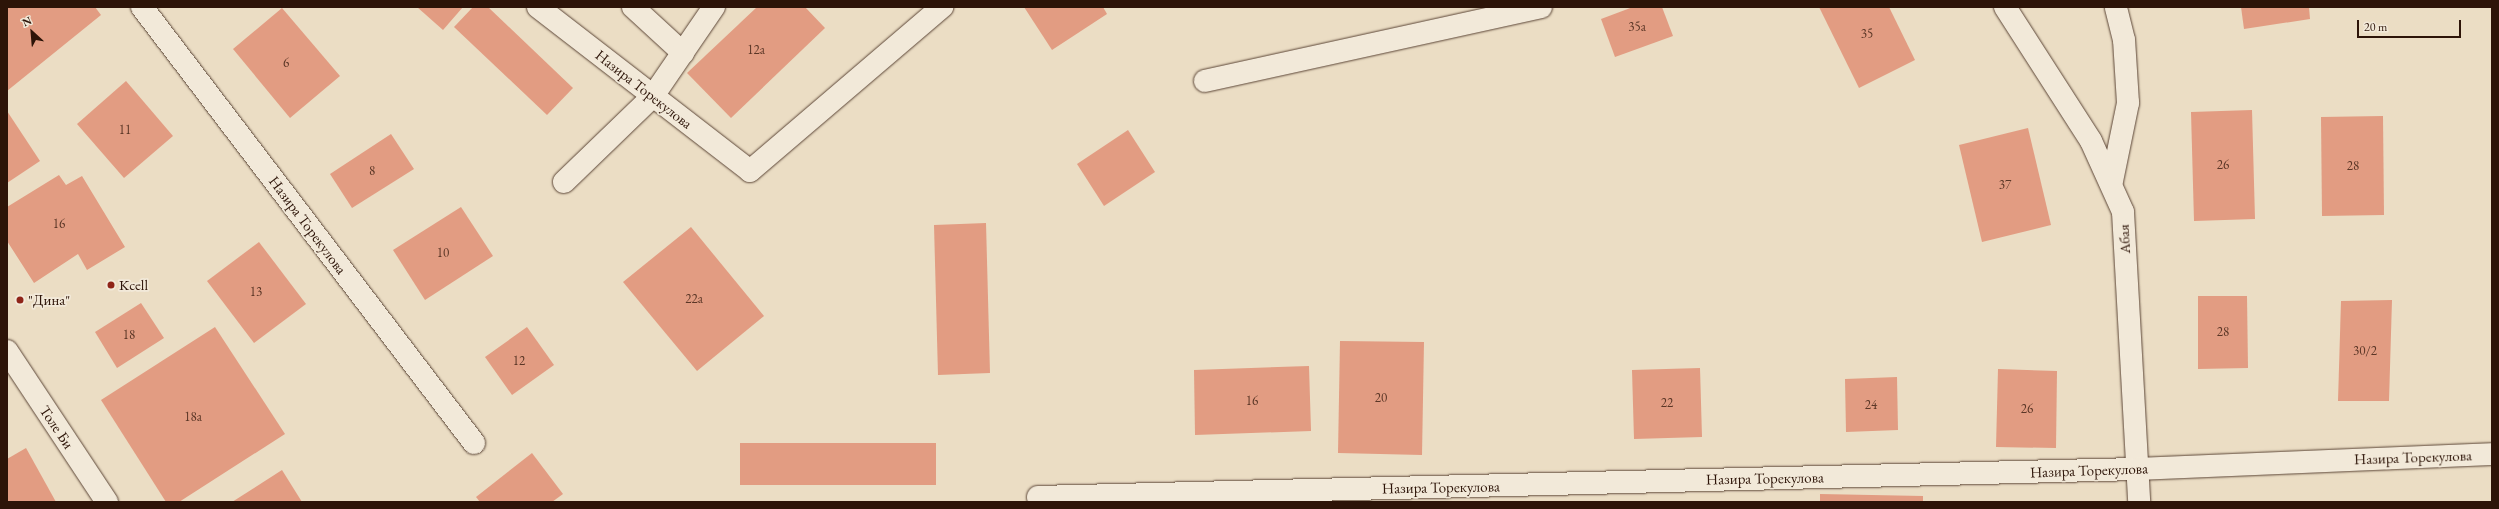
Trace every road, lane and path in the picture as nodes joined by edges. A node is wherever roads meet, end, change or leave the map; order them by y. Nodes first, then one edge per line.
1 (142, 7) edge
2 (538, 7) edge
3 (633, 7) edge
4 (714, 7) edge
5 (942, 7) edge
6 (1541, 7) edge
7 (2006, 7) edge
8 (2116, 7) edge
9 (683, 53) junction
10 (1205, 81) dead end
11 (653, 96) junction
12 (2112, 181) junction
13 (564, 182) dead end
14 (7, 351) edge
15 (474, 443) dead end
16 (2492, 454) edge
17 (2136, 469) junction
18 (1038, 497) dead end
19 (107, 502) edge
20 (2139, 502) edge

1 - 15 street, Назира Торекулова
2 - 11 street, Назира Торекулова
3 - 9 street
4 - 9 street
5 - 11 street, Назира Торекулова
6 - 10 street
7 - 12 street, Абая
8 - 12 street
9 - 11 street
11 - 13 street
12 - 17 street, Абая
14 - 19 street, Толе Би
16 - 17 street, Назира Торекулова
17 - 18 street, Назира Торекулова
17 - 20 street, Абая

